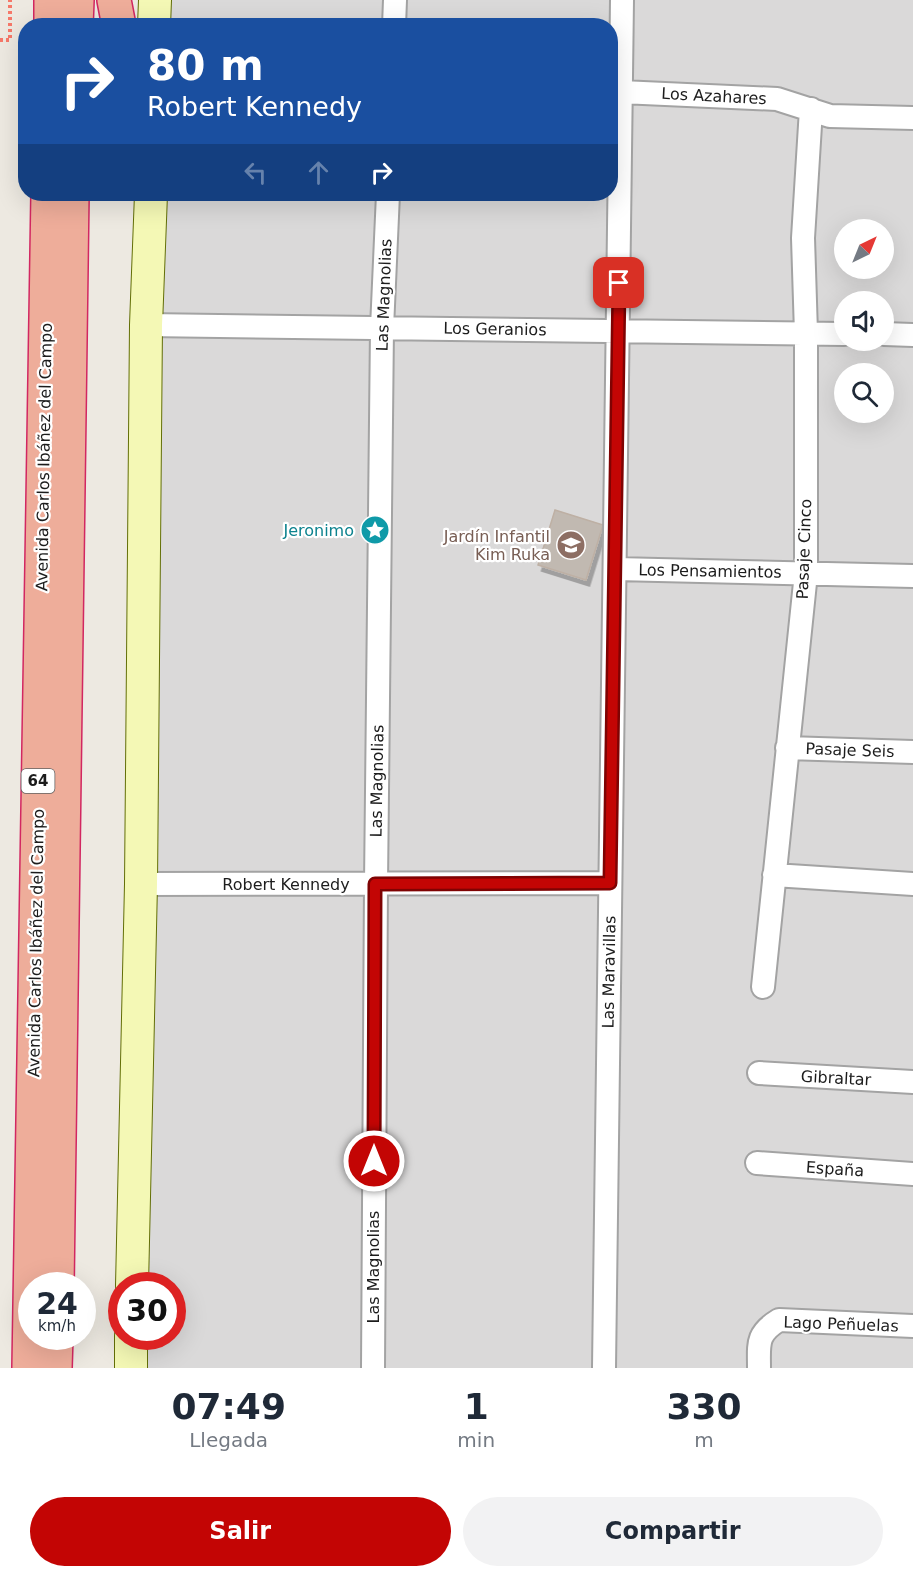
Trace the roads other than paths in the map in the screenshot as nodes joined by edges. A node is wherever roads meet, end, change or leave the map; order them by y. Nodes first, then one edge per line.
1 (51, 0) edge
2 (77, 0) edge
3 (114, 0) edge
4 (155, 0) edge
5 (395, 0) edge
6 (622, 0) edge
7 (51, 18) edge
8 (76, 18) edge
9 (117, 18) edge
10 (154, 18) edge
11 (394, 18) edge
12 (621, 92) junction
13 (811, 110) junction
14 (913, 118) edge
15 (48, 201) edge
16 (72, 201) edge
17 (151, 201) edge
18 (387, 201) edge
19 (146, 325) junction
20 (382, 328) junction
21 (619, 331) junction
22 (807, 333) junction
23 (834, 334) edge
24 (894, 334) edge
25 (913, 335) edge
26 (616, 569) junction
27 (806, 573) junction
28 (913, 576) edge
29 (787, 748) junction
30 (913, 752) edge
31 (774, 875) junction
32 (610, 883) junction
33 (141, 884) junction
34 (375, 884) junction
35 (913, 884) edge
36 (763, 987) dead end
37 (759, 1073) dead end
38 (913, 1082) edge
39 (757, 1163) dead end
40 (913, 1174) edge
41 (57, 1272) edge
42 (132, 1272) edge
43 (913, 1326) edge
44 (56, 1350) edge
45 (131, 1350) edge
46 (28, 1368) edge
47 (55, 1368) edge
48 (130, 1368) edge
49 (373, 1368) edge
50 (604, 1368) edge
51 (759, 1368) edge

1 - 7 highway
2 - 8 highway
3 - 9 highway
4 - 10 main road
5 - 11 street
6 - 12 street, Las Maravillas
12 - 13 street, Los Azahares
12 - 21 street, Las Maravillas
13 - 14 street, Los Azahares
13 - 22 street, Pasaje Cinco
15 - 46 highway, Avenida Carlos Ibáñez del Campo / 64
16 - 41 highway, Avenida Carlos Ibáñez del Campo / 64
17 - 19 main road
18 - 20 street, Las Magnolias
19 - 20 street, Los Geranios
19 - 33 main road
20 - 21 street, Los Geranios
20 - 34 street, Las Magnolias
21 - 22 street, Los Geranios
21 - 26 street, Las Maravillas
22 - 23 street, Los Geranios
22 - 27 street, Pasaje Cinco
24 - 25 street
26 - 27 street, Los Pensamientos
26 - 32 street, Las Maravillas
27 - 28 street, Los Pensamientos
27 - 29 street, Pasaje Cinco
29 - 30 street, Pasaje Seis
29 - 31 street, Pasaje Cinco
31 - 35 street
31 - 36 street, Pasaje Cinco
32 - 34 street, Robert Kennedy
32 - 50 street, Las Maravillas
33 - 34 street, Robert Kennedy
33 - 42 main road
34 - 49 street, Las Magnolias
37 - 38 street, Gibraltar
39 - 40 street, España
43 - 51 street, Lago Peñuelas
44 - 47 highway
45 - 48 main road

